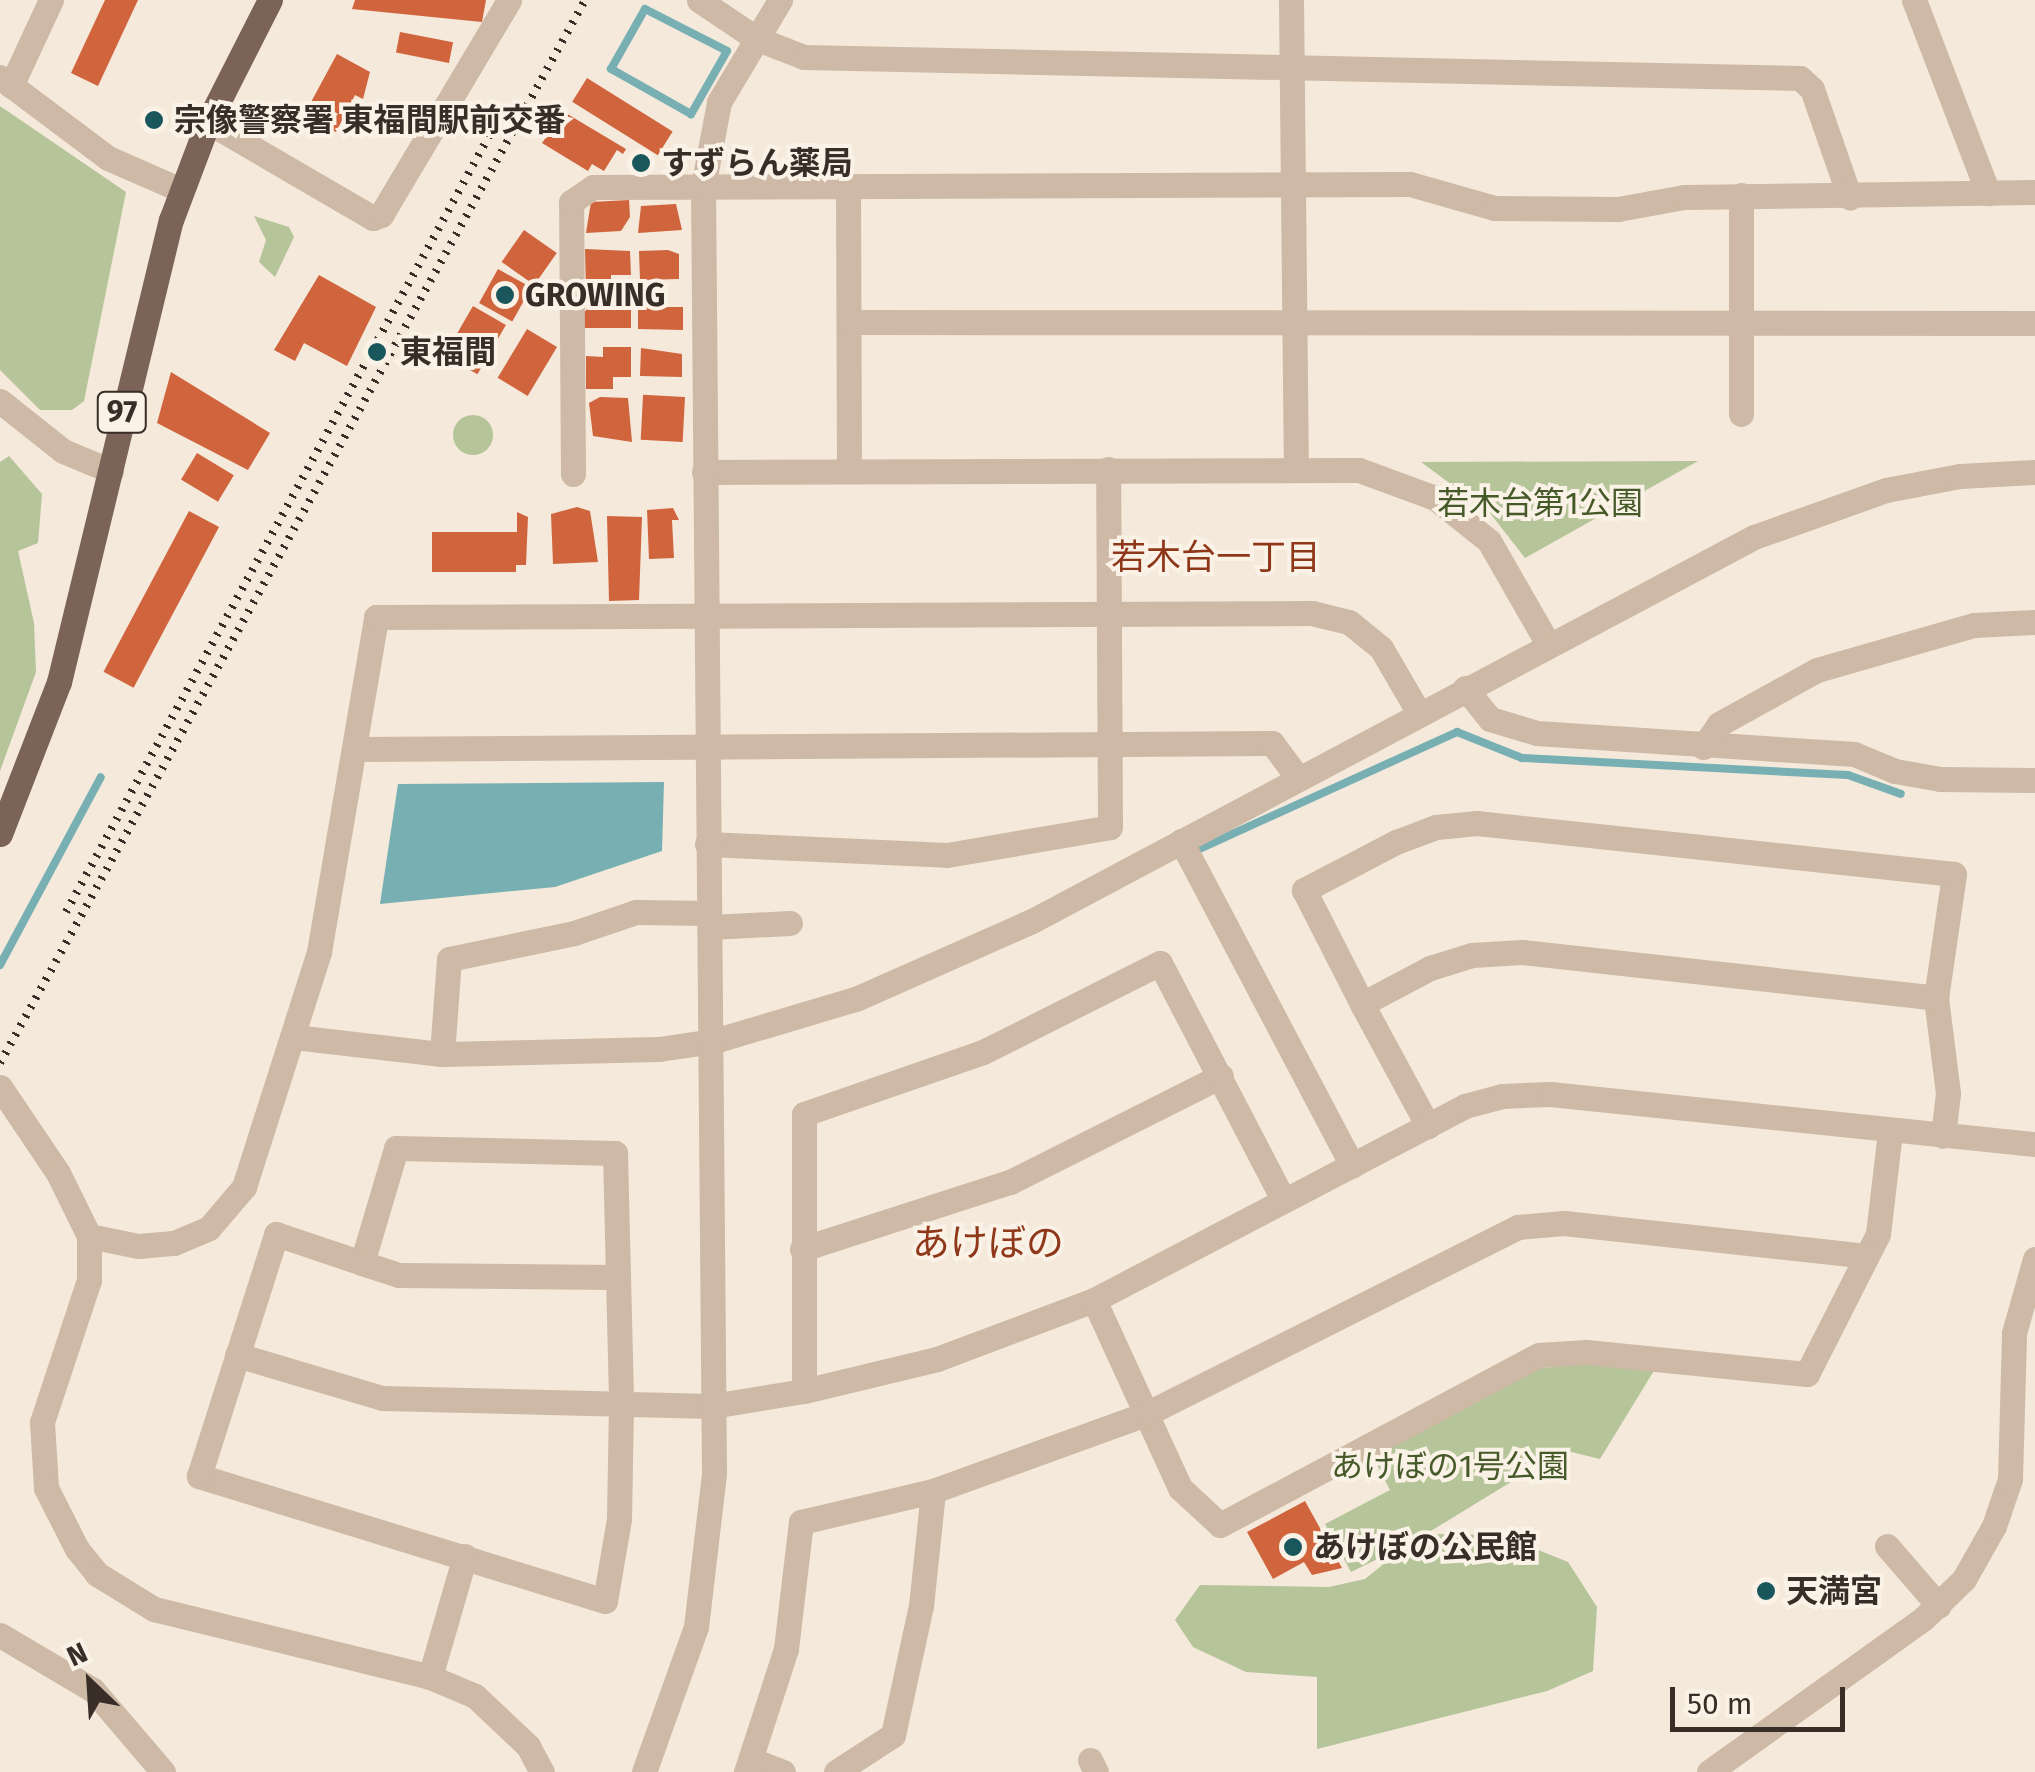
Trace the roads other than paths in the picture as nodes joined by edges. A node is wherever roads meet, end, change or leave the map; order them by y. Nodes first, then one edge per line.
1 (51, 0) edge
2 (270, 0) edge
3 (508, 0) edge
4 (699, 0) edge
5 (780, 0) edge
6 (1291, 0) edge
7 (1914, 0) edge
8 (757, 38) junction
9 (1292, 64) junction
10 (6, 81) edge
11 (208, 122) junction
12 (1293, 185) junction
13 (848, 186) junction
14 (703, 187) junction
15 (181, 190) junction
16 (2035, 192) edge
17 (1988, 193) junction
18 (1741, 195) junction
19 (1850, 198) junction
20 (1294, 321) junction
21 (850, 322) junction
22 (1742, 323) junction
23 (2035, 323) edge
24 (0, 402) edge
25 (1741, 414) dead end
26 (1296, 468) junction
27 (1108, 469) junction
28 (111, 472) junction
29 (704, 472) junction
30 (849, 472) junction
31 (2035, 472) edge
32 (574, 474) dead end
33 (1111, 614) junction
34 (704, 616) junction
35 (2035, 622) edge
36 (1548, 644) junction
37 (1465, 688) junction
38 (1419, 713) junction
39 (1112, 742) junction
40 (707, 744) junction
41 (1703, 747) junction
42 (357, 749) junction
43 (1298, 778) junction
44 (2035, 780) edge
45 (0, 834) edge
46 (1181, 841) junction
47 (708, 844) junction
48 (710, 920) junction
49 (790, 922) dead end
50 (1936, 998) junction
51 (1362, 1004) junction
52 (294, 1037) junction
53 (714, 1041) junction
54 (442, 1054) junction
55 (1220, 1076) junction
56 (0, 1088) edge
57 (1428, 1126) junction
58 (1890, 1132) junction
59 (1943, 1136) junction
60 (2035, 1144) edge
61 (1352, 1166) junction
62 (1284, 1201) junction
63 (89, 1236) junction
64 (802, 1249) junction
65 (1866, 1256) junction
66 (2035, 1259) edge
67 (362, 1263) junction
68 (617, 1277) junction
69 (1094, 1300) junction
70 (237, 1355) junction
71 (804, 1391) junction
72 (621, 1405) junction
73 (712, 1406) junction
74 (1148, 1413) junction
75 (2022, 1479) edge
76 (933, 1491) junction
77 (1887, 1546) dead end
78 (466, 1556) junction
79 (1939, 1606) junction
80 (0, 1634) edge
81 (430, 1678) junction
82 (749, 1766) edge
83 (1719, 1769) edge
84 (163, 1772) edge
85 (542, 1772) edge
86 (644, 1772) edge
87 (783, 1772) edge
88 (836, 1772) edge

1 - 10 street
2 - 11 main road, 97
3 - 11 street
4 - 8 street
5 - 8 street
6 - 9 street
7 - 17 street
8 - 9 street
8 - 14 street
9 - 12 street
9 - 19 street
10 - 15 street
11 - 15 main road, 97
12 - 13 street
12 - 18 street
12 - 20 street
13 - 14 street
13 - 21 street
14 - 29 street
14 - 32 street
15 - 28 main road, 97
16 - 17 street
17 - 19 street
18 - 19 street
18 - 22 street
20 - 21 street
20 - 22 street
20 - 26 street
21 - 30 street
22 - 23 street
22 - 25 street
24 - 28 street
26 - 27 street
26 - 36 street
27 - 30 street
27 - 33 street
28 - 45 main road, 97
29 - 30 street
29 - 34 street
31 - 36 street
33 - 34 street
33 - 38 street
33 - 39 street
34 - 40 street
34 - 42 street
35 - 41 street
36 - 37 street
37 - 38 street
37 - 41 street
38 - 43 street
39 - 40 street
39 - 43 street
39 - 47 street
40 - 42 street
40 - 47 street
41 - 44 street
42 - 52 street
43 - 46 street
46 - 53 street
46 - 61 street
47 - 48 street
48 - 49 street
48 - 53 street
48 - 54 street
50 - 51 street
50 - 51 street
50 - 59 street
51 - 57 street
52 - 54 street
52 - 63 street
53 - 54 street
53 - 73 street
55 - 62 street
55 - 64 street
55 - 64 street
56 - 63 street
57 - 58 street
57 - 61 street
58 - 59 street
58 - 65 street
59 - 60 street
61 - 62 street
62 - 69 street
63 - 81 street
64 - 71 street
65 - 74 street
65 - 74 street
66 - 75 street
67 - 68 street
67 - 68 street
67 - 70 street
68 - 72 street
69 - 71 street
69 - 74 street
70 - 72 street
70 - 78 street
71 - 73 street
72 - 73 street
72 - 78 street
73 - 86 street
74 - 76 street
75 - 79 street
76 - 82 street
76 - 88 street
77 - 79 street
78 - 81 street
79 - 83 street
80 - 84 street
81 - 85 street
82 - 87 street

